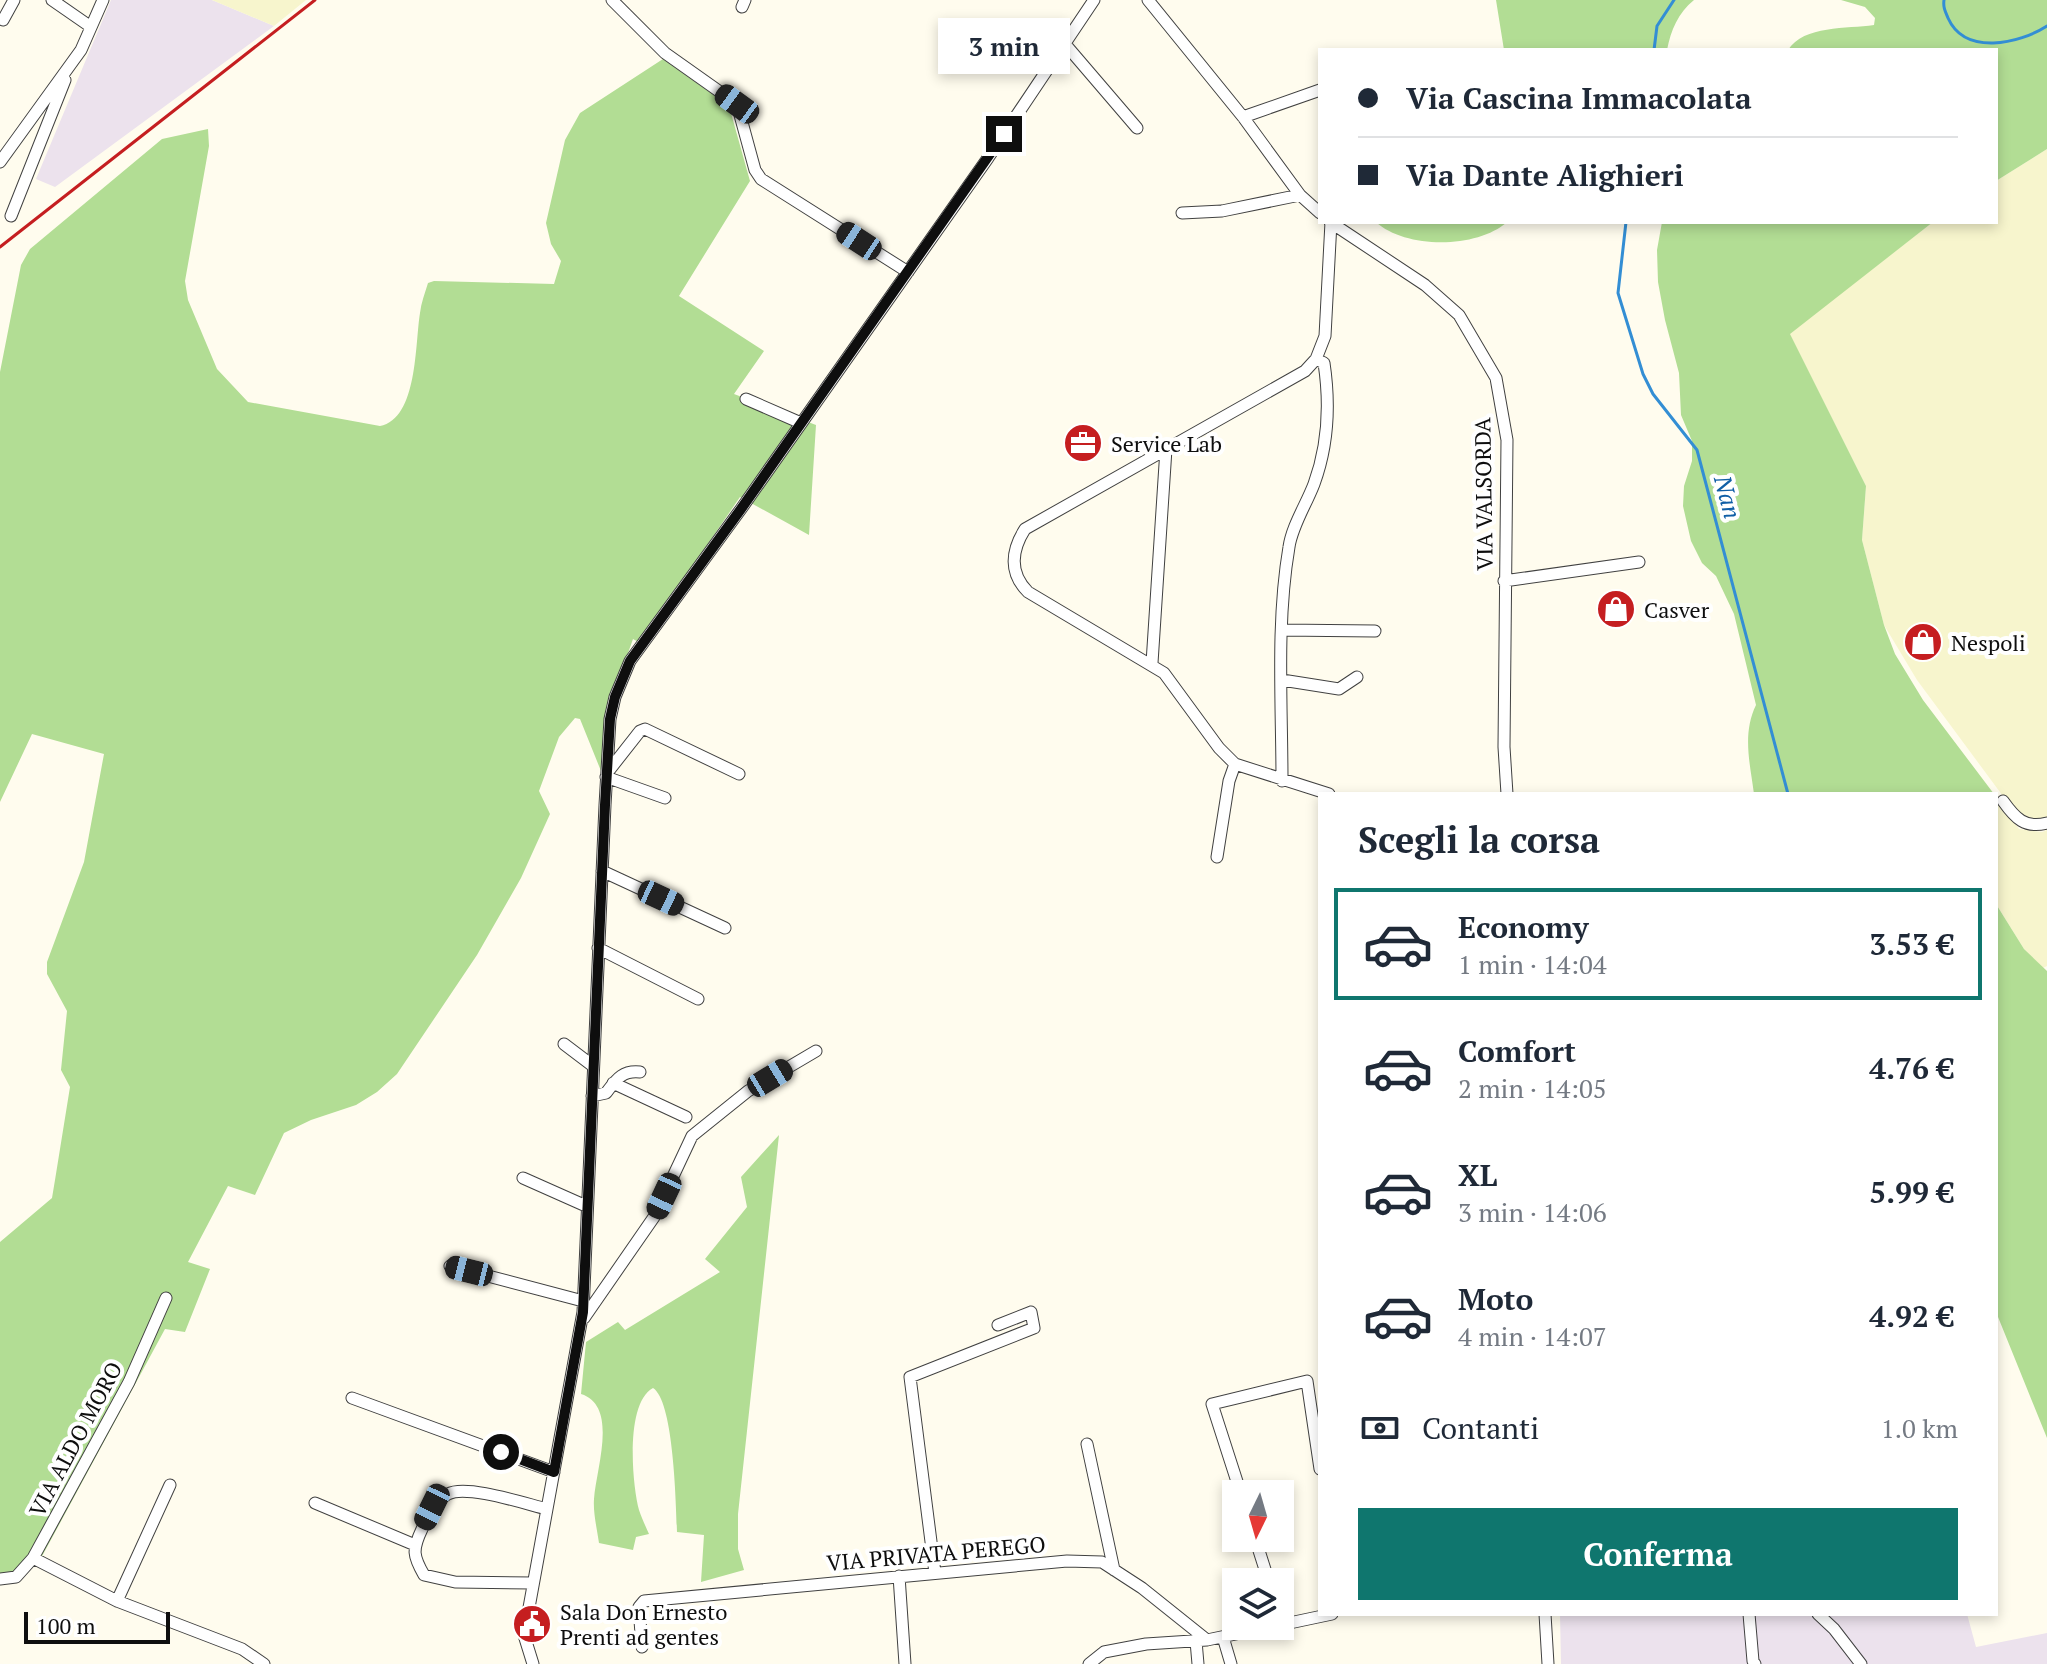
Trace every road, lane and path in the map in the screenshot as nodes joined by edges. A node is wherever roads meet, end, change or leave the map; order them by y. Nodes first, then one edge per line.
1 (14, 0) edge
2 (52, 0) edge
3 (103, 0) edge
4 (612, 0) edge
5 (1094, 0) edge
6 (1151, 3) edge
7 (3, 20) dead end
8 (91, 27) junction
9 (1065, 44) junction
10 (71, 65) junction
11 (1318, 91) edge
12 (1243, 117) junction
13 (1137, 128) dead end
14 (0, 162) edge
15 (1300, 195) junction
16 (1318, 211) edge
17 (1182, 213) dead end
18 (11, 216) dead end
19 (1330, 224) edge
20 (1333, 224) edge
21 (908, 272) junction
22 (1316, 359) junction
23 (746, 399) dead end
24 (801, 423) junction
25 (1166, 449) junction
26 (1639, 562) dead end
27 (1504, 581) junction
28 (1282, 630) junction
29 (1375, 631) dead end
30 (1152, 663) junction
31 (1357, 677) dead end
32 (1282, 680) junction
33 (1235, 764) junction
34 (739, 774) dead end
35 (606, 775) junction
36 (1282, 781) junction
37 (1322, 792) edge
38 (1507, 792) edge
39 (665, 798) dead end
40 (2003, 801) dead end
41 (2047, 823) edge
42 (1217, 857) dead end
43 (602, 871) junction
44 (725, 928) dead end
45 (598, 948) junction
46 (698, 999) dead end
47 (564, 1044) dead end
48 (816, 1051) dead end
49 (593, 1066) junction
50 (640, 1072) dead end
51 (613, 1083) junction
52 (592, 1096) junction
53 (686, 1117) dead end
54 (523, 1178) dead end
55 (586, 1206) junction
56 (450, 1266) dead end
57 (166, 1298) dead end
58 (583, 1301) junction
59 (581, 1322) junction
60 (998, 1325) dead end
61 (352, 1398) dead end
62 (1087, 1444) dead end
63 (1318, 1455) edge
64 (554, 1472) junction
65 (1236, 1480) edge
66 (170, 1485) dead end
67 (315, 1503) dead end
68 (547, 1509) junction
69 (415, 1545) junction
70 (33, 1558) junction
71 (1114, 1570) junction
72 (935, 1573) junction
73 (899, 1576) junction
74 (0, 1579) edge
75 (533, 1583) junction
76 (117, 1601) junction
77 (1320, 1616) edge
78 (1545, 1616) edge
79 (1749, 1616) edge
80 (1820, 1616) edge
81 (1294, 1620) edge
82 (1222, 1637) edge
83 (1202, 1640) junction
84 (1224, 1640) edge
85 (642, 1647) dead end
86 (1105, 1658) edge
87 (264, 1664) edge
88 (533, 1664) edge
89 (905, 1664) edge
90 (1089, 1664) edge
91 (1198, 1664) edge
92 (1231, 1664) edge
93 (1548, 1664) edge
94 (1755, 1664) edge
95 (1861, 1664) edge

1 - 7 street
2 - 8 street
3 - 8 street
4 - 21 street
5 - 9 street
6 - 12 street
8 - 10 street
9 - 13 street
9 - 21 street
10 - 14 street
10 - 18 street
11 - 12 street
12 - 15 street
15 - 16 street
15 - 17 street
19 - 22 street
20 - 27 street, VIA VALSORDA
21 - 24 street
22 - 25 street
22 - 28 street
23 - 24 street
24 - 35 street
25 - 30 street
25 - 30 street
26 - 27 street
27 - 38 street, VIA VALSORDA
28 - 29 street
28 - 32 street
30 - 33 street
31 - 32 street
32 - 36 street
33 - 36 street
33 - 42 street
34 - 35 street
35 - 39 street
35 - 43 street
36 - 37 street
40 - 41 street
43 - 44 street
43 - 45 street
45 - 46 street
45 - 49 street
47 - 49 street
48 - 59 street
49 - 52 street
50 - 51 street
51 - 52 street
51 - 53 street
52 - 55 street
54 - 55 street
55 - 58 street
56 - 58 street
57 - 70 street, VIA ALDO MORO
58 - 59 street
59 - 64 street
60 - 72 street
61 - 64 street
62 - 71 street
63 - 65 street
64 - 68 street
66 - 76 street
67 - 69 street
68 - 69 street
68 - 75 street
69 - 75 street
70 - 74 street, VIA ALDO MORO
70 - 76 street
71 - 72 street, VIA PRIVATA PEREGO
71 - 83 street, VIA PRIVATA PEREGO
72 - 73 street, VIA PRIVATA PEREGO
73 - 85 street, VIA PRIVATA PEREGO
73 - 89 street
75 - 88 street
76 - 87 street
77 - 81 street
78 - 93 street
79 - 94 street
80 - 95 street
82 - 83 street
83 - 86 street
83 - 91 street
84 - 92 street
86 - 90 street

